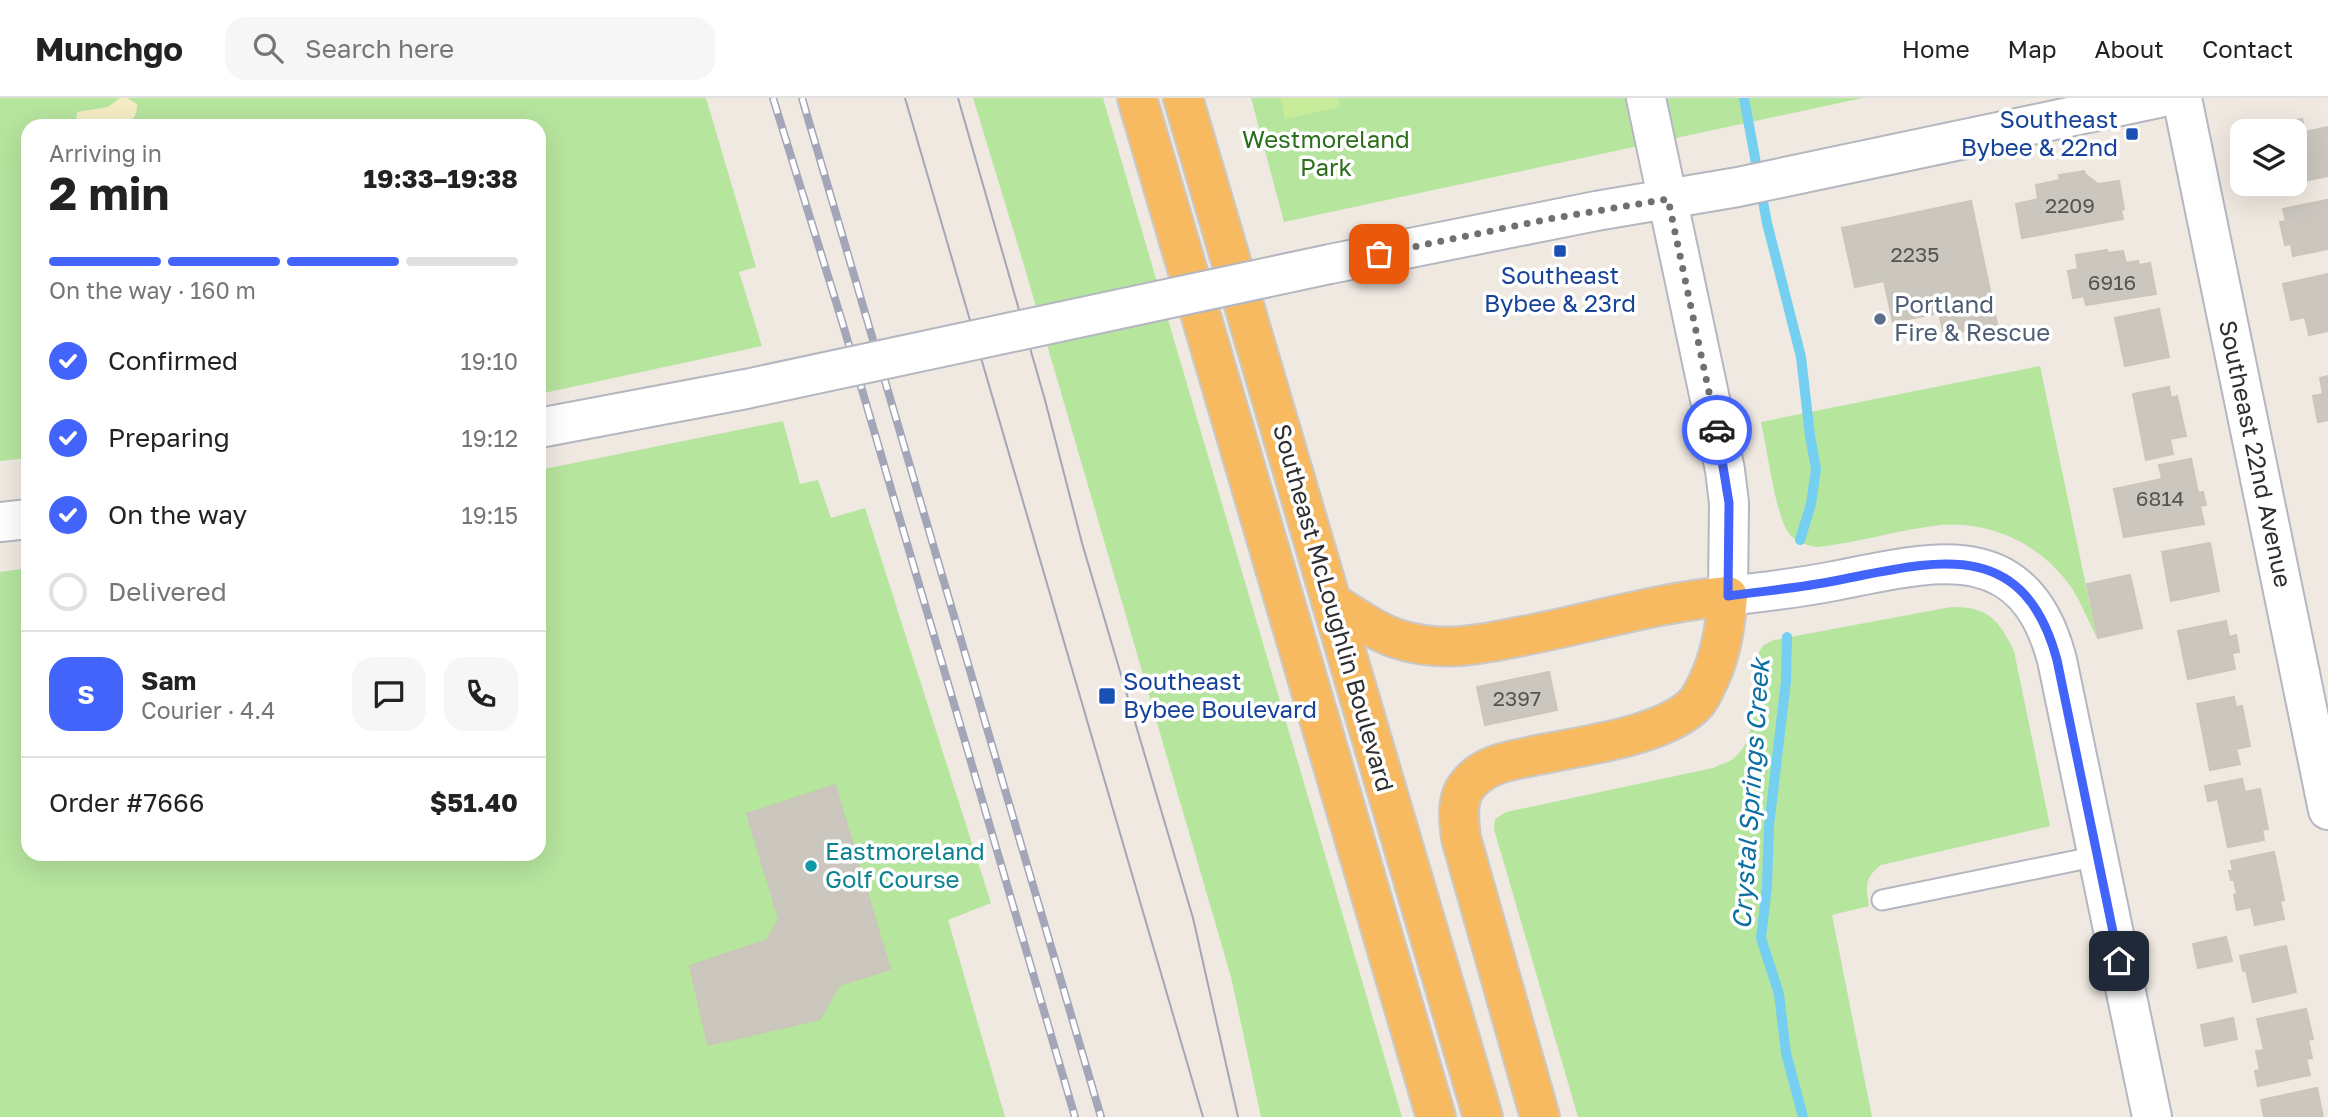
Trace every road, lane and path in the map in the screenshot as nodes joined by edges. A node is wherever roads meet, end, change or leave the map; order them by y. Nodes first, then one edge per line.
1 (1137, 98) edge
2 (1184, 98) edge
3 (1646, 98) edge
4 (2159, 98) edge
5 (2182, 98) edge
6 (1668, 199) junction
7 (546, 427) edge
8 (21, 520) edge
9 (0, 522) edge
10 (1728, 596) junction
11 (1331, 602) junction
12 (2328, 810) edge
13 (2098, 856) junction
14 (1882, 900) dead end
15 (1436, 1117) edge
16 (1483, 1117) edge
17 (1540, 1117) edge
18 (2152, 1117) edge

1 - 15 highway, Southeast McLoughlin Boulevard
2 - 11 highway, Southeast McLoughlin Boulevard
3 - 6 main road
4 - 6 main road
5 - 12 main road, Southeast 22nd Avenue
6 - 7 main road, bridge
6 - 10 main road
8 - 9 main road
10 - 11 highway
10 - 13 main road
10 - 17 highway
11 - 16 highway, Southeast McLoughlin Boulevard
13 - 14 lane
13 - 18 main road

